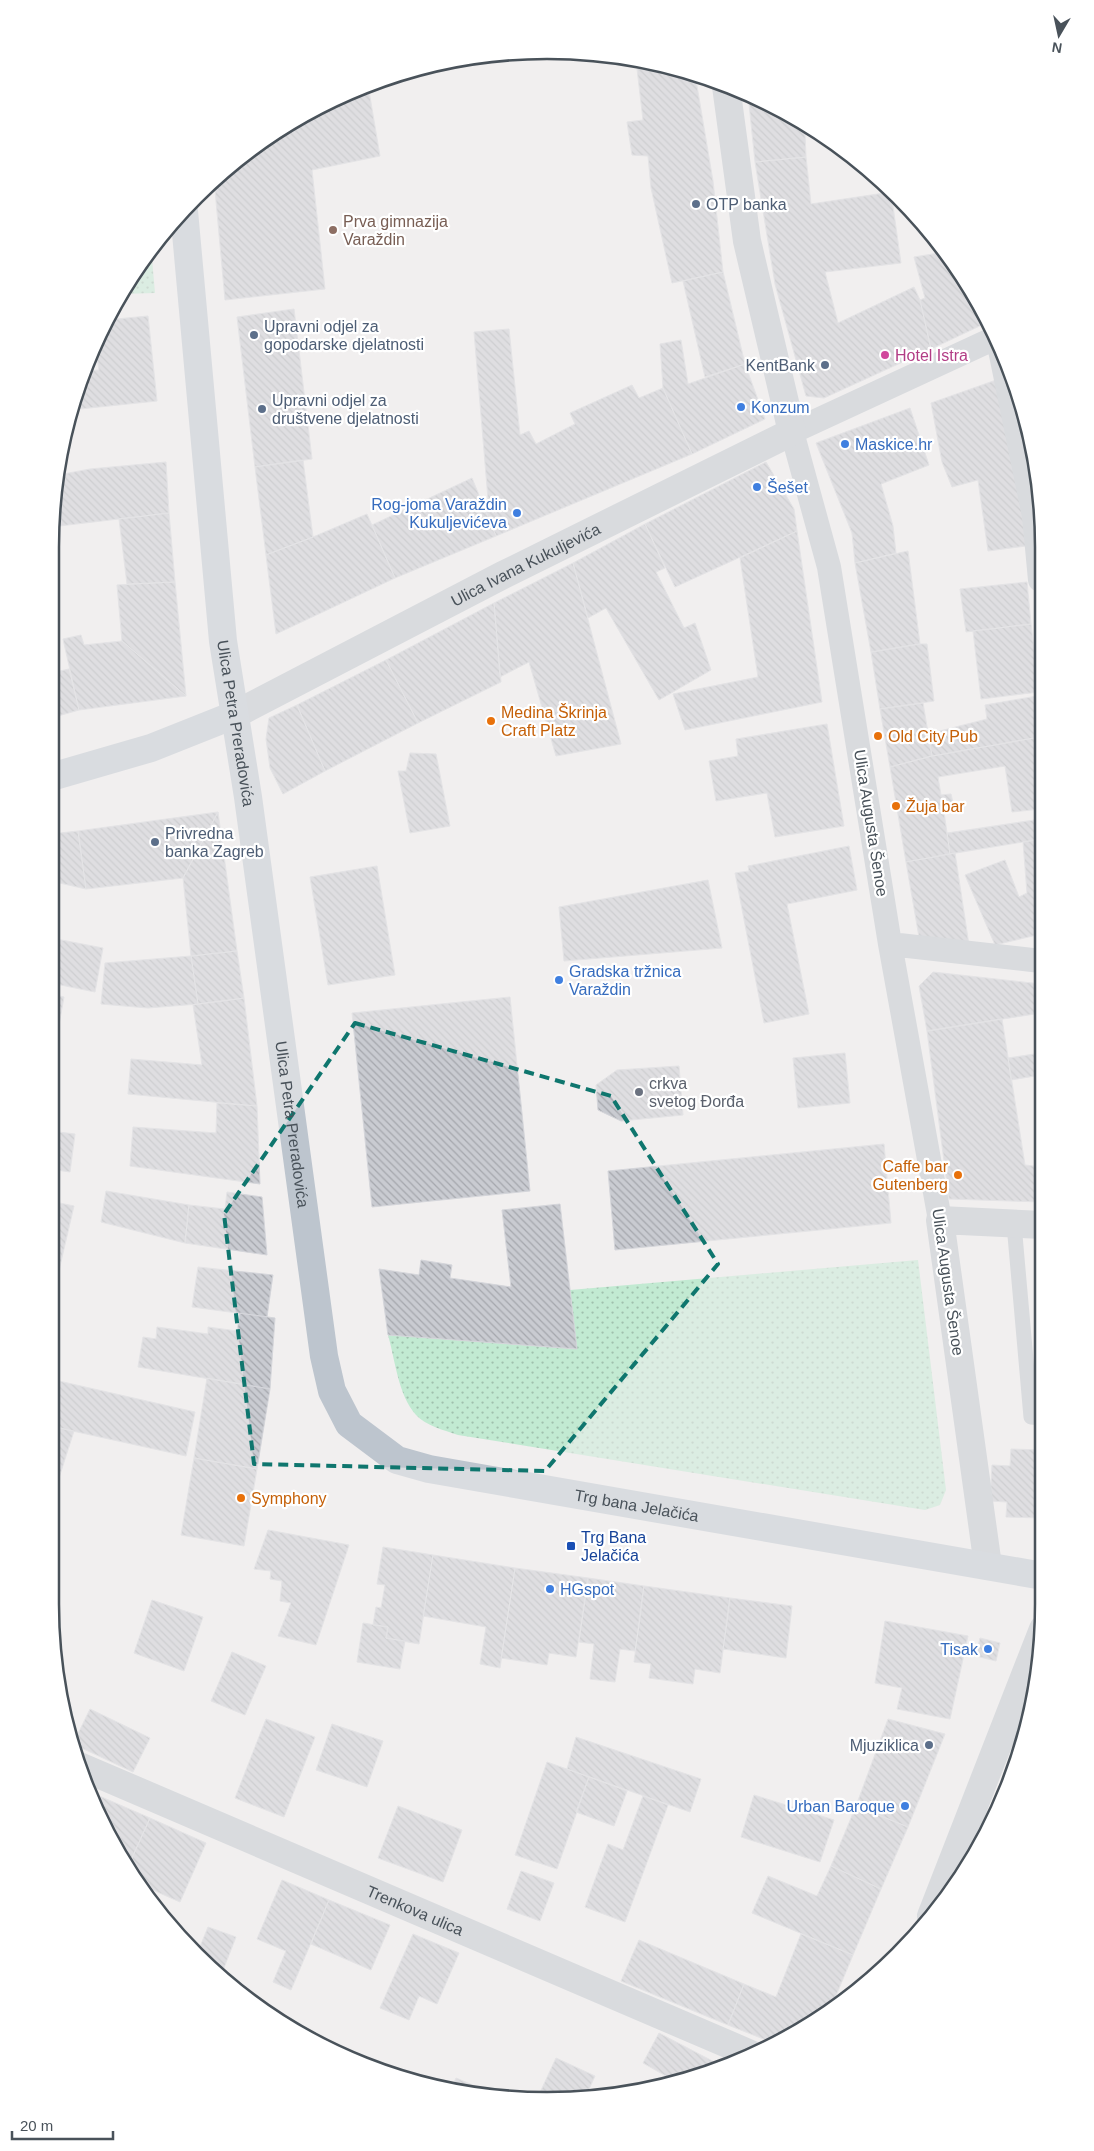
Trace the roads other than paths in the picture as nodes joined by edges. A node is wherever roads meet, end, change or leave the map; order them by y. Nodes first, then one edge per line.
1 (727, 93) edge
2 (185, 220) edge
3 (989, 341) edge
4 (1007, 385) edge
5 (792, 432) junction
6 (1034, 516) edge
7 (234, 715) junction
8 (59, 775) edge
9 (890, 944) junction
10 (1035, 960) edge
11 (940, 1220) junction
12 (1014, 1224) junction
13 (1035, 1225) edge
14 (321, 1322) joint
15 (1035, 1417) edge
16 (988, 1566) junction
17 (1035, 1575) edge
18 (1032, 1657) edge
19 (88, 1770) edge
20 (940, 1893) edge
21 (743, 2051) edge

1 - 5 street, Ulica Augusta Šenoe
2 - 7 main road, Ulica Petra Preradovića
3 - 5 street, Ulica Ivana Kukuljevića
4 - 6 street
5 - 7 street, Ulica Ivana Kukuljevića
5 - 9 street, Ulica Augusta Šenoe
7 - 8 main road, Ulica Ivana Kukuljevića
7 - 14 main road, Ulica Petra Preradovića
9 - 10 street
9 - 11 street, Ulica Augusta Šenoe
11 - 12 street
11 - 16 street, Ulica Augusta Šenoe
12 - 13 street
12 - 15 lane
14 - 16 main road, Trg bana Jelačića
16 - 17 main road, Trg bana Jelačića
18 - 20 street
19 - 21 street, Trenkova ulica

